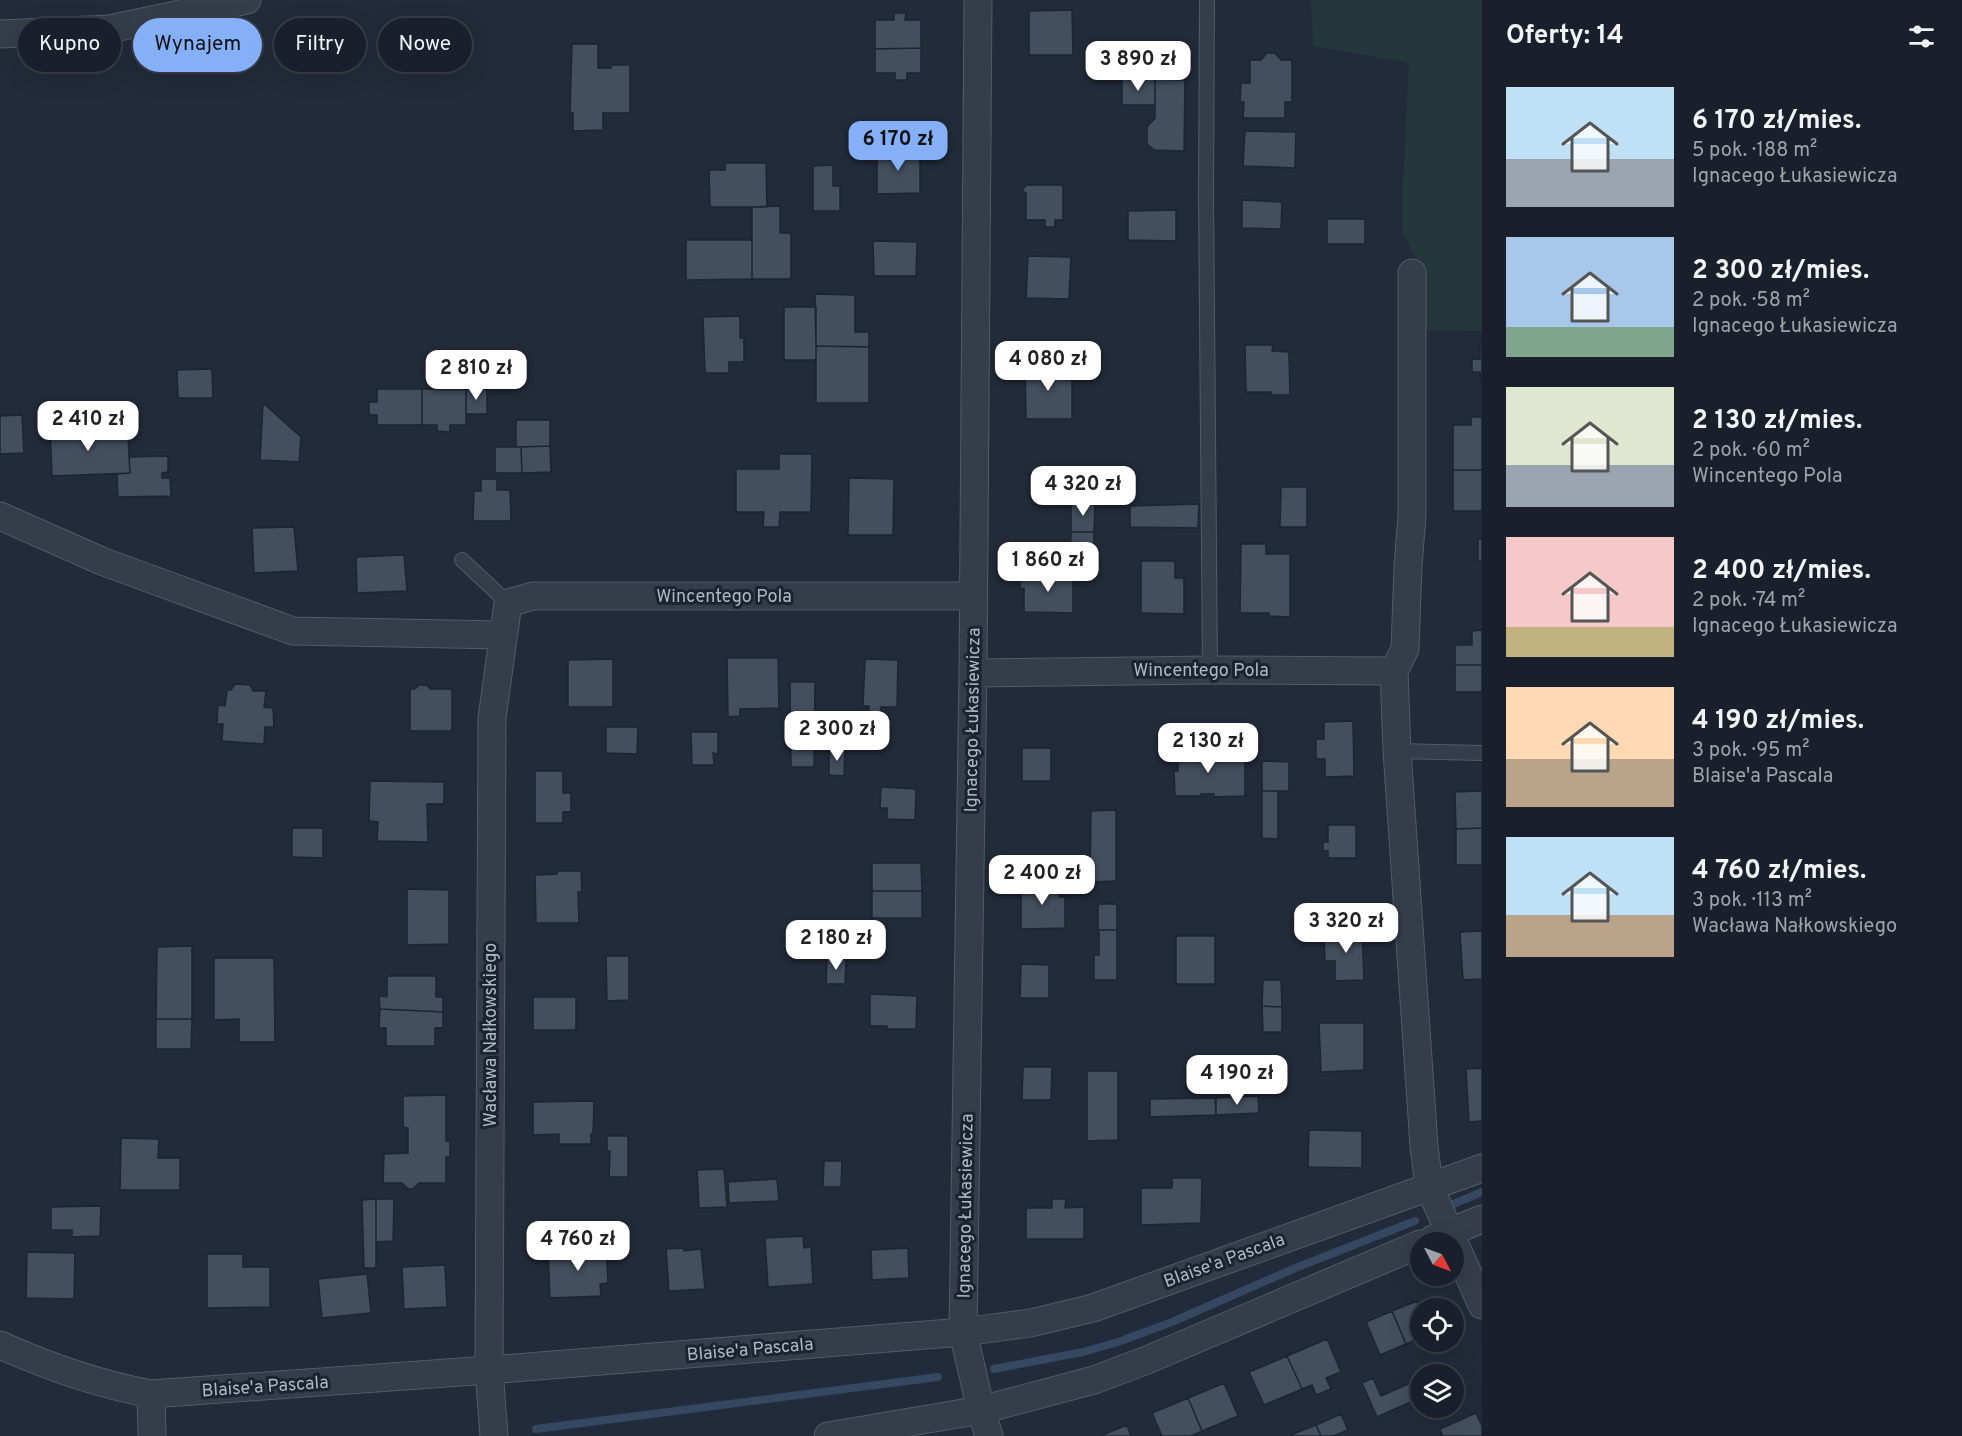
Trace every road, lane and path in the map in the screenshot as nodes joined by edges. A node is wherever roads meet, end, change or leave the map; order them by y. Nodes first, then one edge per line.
1 (247, 0) edge
2 (978, 0) edge
3 (1207, 0) edge
4 (0, 34) edge
5 (1412, 273) dead end
6 (0, 516) edge
7 (462, 560) dead end
8 (973, 597) junction
9 (508, 603) junction
10 (502, 635) junction
11 (1209, 670) junction
12 (1394, 671) junction
13 (973, 673) junction
14 (1397, 751) junction
15 (1482, 753) edge
16 (1482, 1168) edge
17 (1429, 1186) junction
18 (1482, 1219) edge
19 (1437, 1232) edge
20 (1450, 1232) edge
21 (1410, 1248) edge
22 (1464, 1277) edge
23 (1482, 1305) edge
24 (963, 1332) junction
25 (0, 1345) edge
26 (489, 1370) junction
27 (151, 1394) junction
28 (981, 1410) junction
29 (152, 1436) edge
30 (494, 1436) edge
31 (828, 1436) edge
32 (989, 1436) edge

1 - 4 street
2 - 8 street, Ignacego Łukasiewicza
3 - 11 lane
5 - 12 street
6 - 10 street
7 - 9 lane
8 - 9 street, Wincentego Pola
8 - 13 street, Ignacego Łukasiewicza
9 - 10 street
10 - 26 street, Wacława Nałkowskiego
11 - 12 street, Wincentego Pola
11 - 13 street, Wincentego Pola
12 - 14 street
13 - 24 street, Ignacego Łukasiewicza
14 - 15 lane
14 - 17 street
16 - 17 street, Blaise'a Pascala
17 - 19 street
17 - 24 street, Blaise'a Pascala
18 - 20 street
21 - 28 street
22 - 23 street
24 - 26 street, Blaise'a Pascala
24 - 28 street, Ignacego Łukasiewicza
25 - 27 street, Blaise'a Pascala
26 - 27 street, Blaise'a Pascala
26 - 30 street, Wacława Nałkowskiego
27 - 29 street
28 - 31 street
28 - 32 street, Ignacego Łukasiewicza

